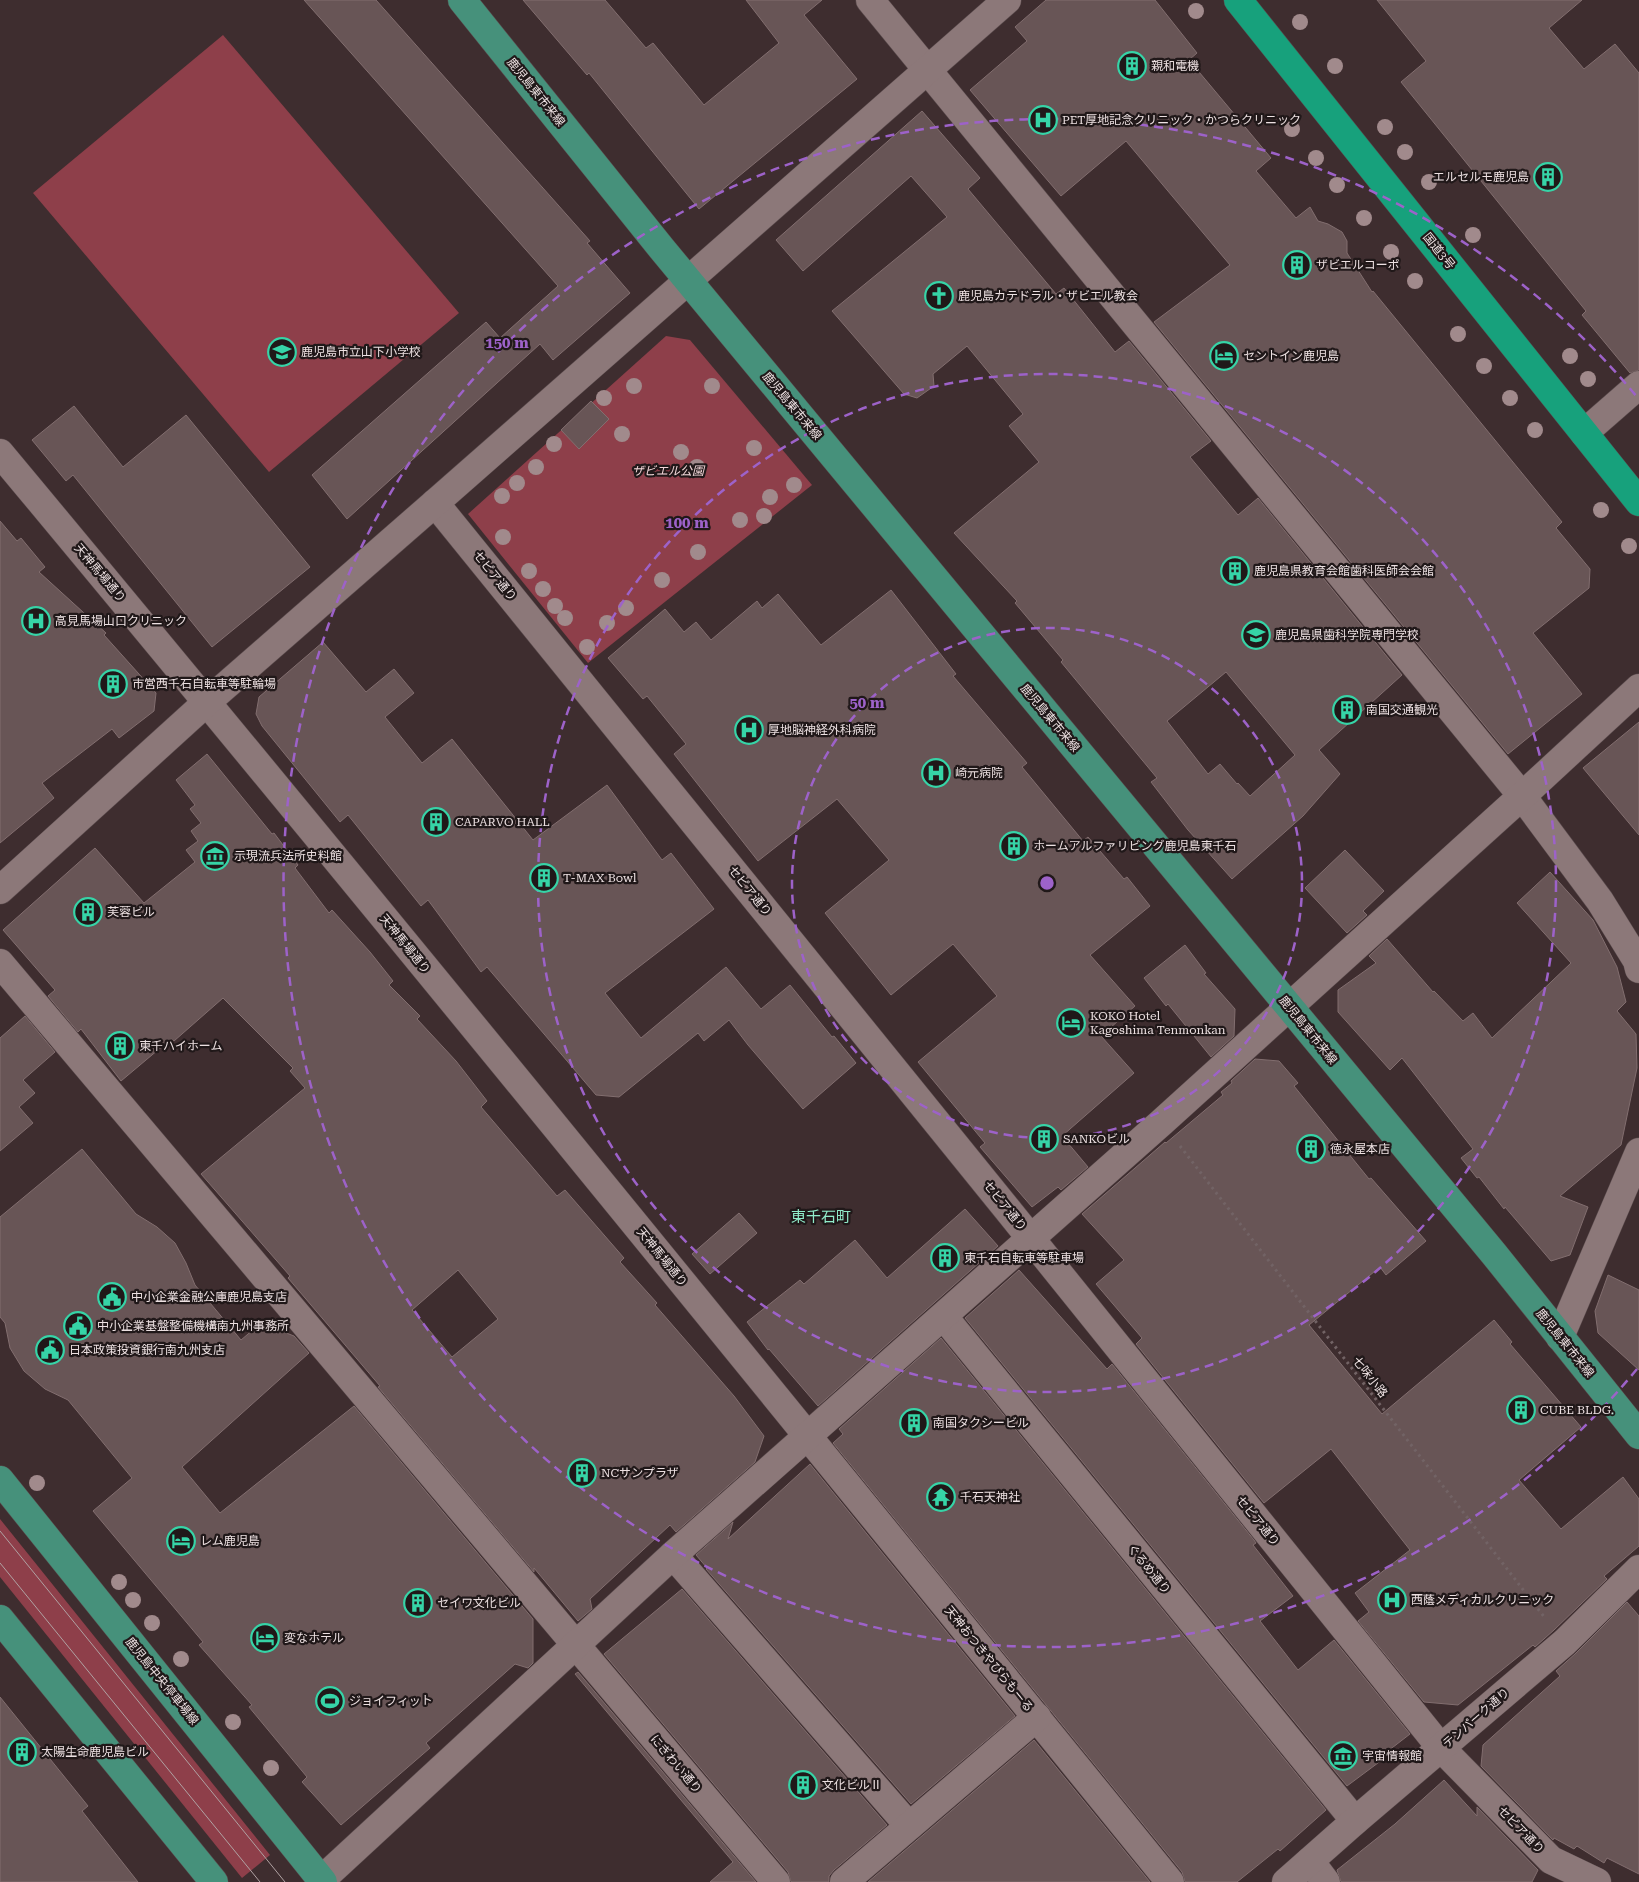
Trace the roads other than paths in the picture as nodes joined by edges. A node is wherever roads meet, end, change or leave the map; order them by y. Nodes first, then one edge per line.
1 (462, 0) edge
2 (870, 0) edge
3 (1007, 0) edge
4 (1238, 0) edge
5 (928, 70) junction
6 (689, 281) junction
7 (1639, 385) edge
8 (1584, 432) junction
9 (0, 453) edge
10 (1639, 502) edge
11 (435, 503) junction
12 (1639, 688) edge
13 (207, 702) junction
14 (1522, 796) junction
15 (0, 890) edge
16 (0, 964) edge
17 (1639, 969) edge
18 (1288, 1007) junction
19 (1639, 1152) edge
20 (1030, 1237) junction
21 (944, 1317) junction
22 (1560, 1337) junction
23 (1639, 1435) edge
24 (807, 1436) junction
25 (0, 1480) edge
26 (672, 1555) junction
27 (1639, 1569) edge
28 (0, 1619) edge
29 (577, 1645) junction
30 (1036, 1717) junction
31 (1441, 1748) junction
32 (1355, 1821) junction
33 (909, 1826) junction
34 (1310, 1861) junction
35 (321, 1881) edge
36 (214, 1882) edge
37 (776, 1882) edge
38 (844, 1882) edge
39 (1170, 1882) edge
40 (1286, 1882) edge
41 (1326, 1882) edge
42 (1597, 1882) edge

1 - 6 main road, 鹿児島東市来線
2 - 5 street
3 - 5 street
4 - 8 highway, 国道3号
5 - 6 street
5 - 14 street
6 - 11 street
6 - 18 main road, 鹿児島東市来線
7 - 8 street
8 - 10 highway, 国道3号
9 - 13 street, 天神馬場通り
11 - 13 street
11 - 20 street, セピア通り
12 - 14 street
13 - 15 street
13 - 24 street, 天神馬場通り
14 - 17 street
14 - 18 street
16 - 29 street, にぎわい通り
18 - 20 street
18 - 22 main road, 鹿児島東市来線
19 - 22 street
20 - 21 street
20 - 31 street, セピア通り
21 - 24 street
21 - 32 street, ぐるめ通り
22 - 23 main road, 鹿児島東市来線
24 - 26 street
24 - 30 street, 天神おつきやぴらもーる
25 - 35 main road, 鹿児島中央停車場線
26 - 29 street
26 - 33 street
27 - 31 street, テンパーク通り
28 - 36 main road
29 - 35 street
29 - 37 street, にぎわい通り
30 - 33 street
30 - 39 street, 天神おつきやぴらもーる
31 - 32 street, テンパーク通り
31 - 42 street, セピア通り
32 - 34 street, テンパーク通り
33 - 38 street
34 - 40 street, テンパーク通り
34 - 41 street

